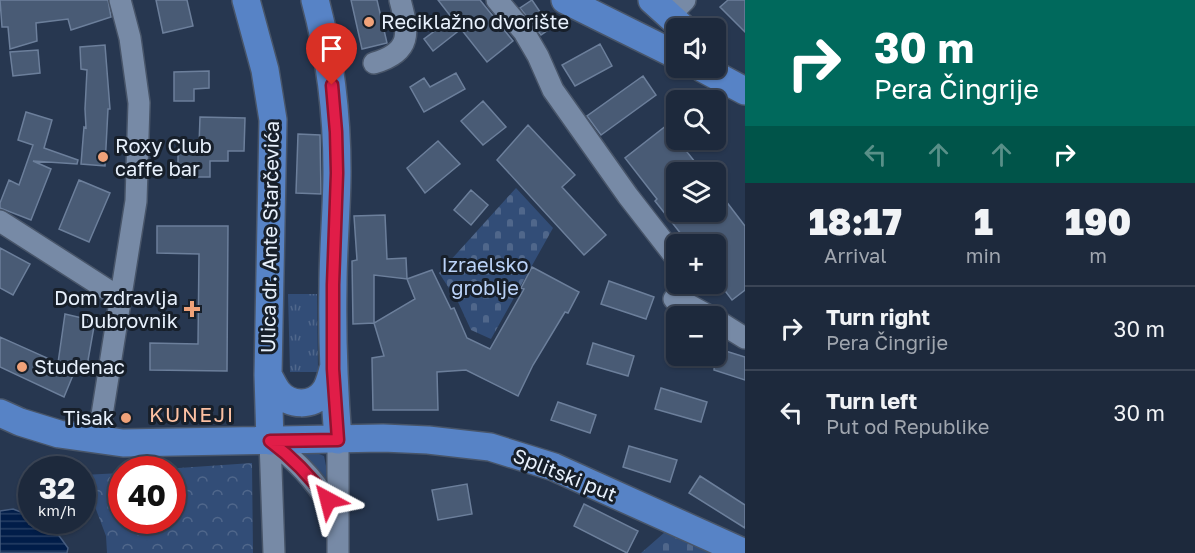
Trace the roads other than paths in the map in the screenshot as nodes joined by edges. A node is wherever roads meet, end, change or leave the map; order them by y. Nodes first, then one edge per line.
1 (120, 0) edge
2 (246, 0) edge
3 (315, 0) edge
4 (400, 0) edge
5 (497, 0) edge
6 (565, 0) edge
7 (672, 11) edge
8 (651, 42) junction
9 (666, 50) edge
10 (374, 63) dead end
11 (726, 69) edge
12 (722, 78) edge
13 (745, 89) edge
14 (0, 221) edge
15 (666, 245) edge
16 (120, 298) junction
17 (674, 299) dead end
18 (691, 306) edge
19 (726, 326) edge
20 (745, 338) edge
21 (333, 369) junction
22 (268, 375) junction
23 (0, 413) edge
24 (98, 440) junction
25 (338, 440) junction
26 (270, 441) junction
27 (338, 523) junction
28 (274, 553) edge
29 (338, 553) edge
30 (745, 553) edge

1 - 16 street
2 - 22 main road, Ulica dr. Ante Starčevića
3 - 21 main road
4 - 10 street
5 - 15 street
6 - 8 main road
7 - 8 main road
8 - 9 main road
11 - 13 main road
12 - 13 main road
14 - 16 street
16 - 24 street
17 - 18 street
19 - 20 street
21 - 22 main road
21 - 25 main road
22 - 26 main road, Ulica dr. Ante Starčevića
23 - 24 main road, Splitski put
24 - 26 main road, Splitski put
25 - 26 main road, Splitski put
25 - 27 street
25 - 30 main road, Splitski put
26 - 27 street
26 - 28 street
27 - 29 street

